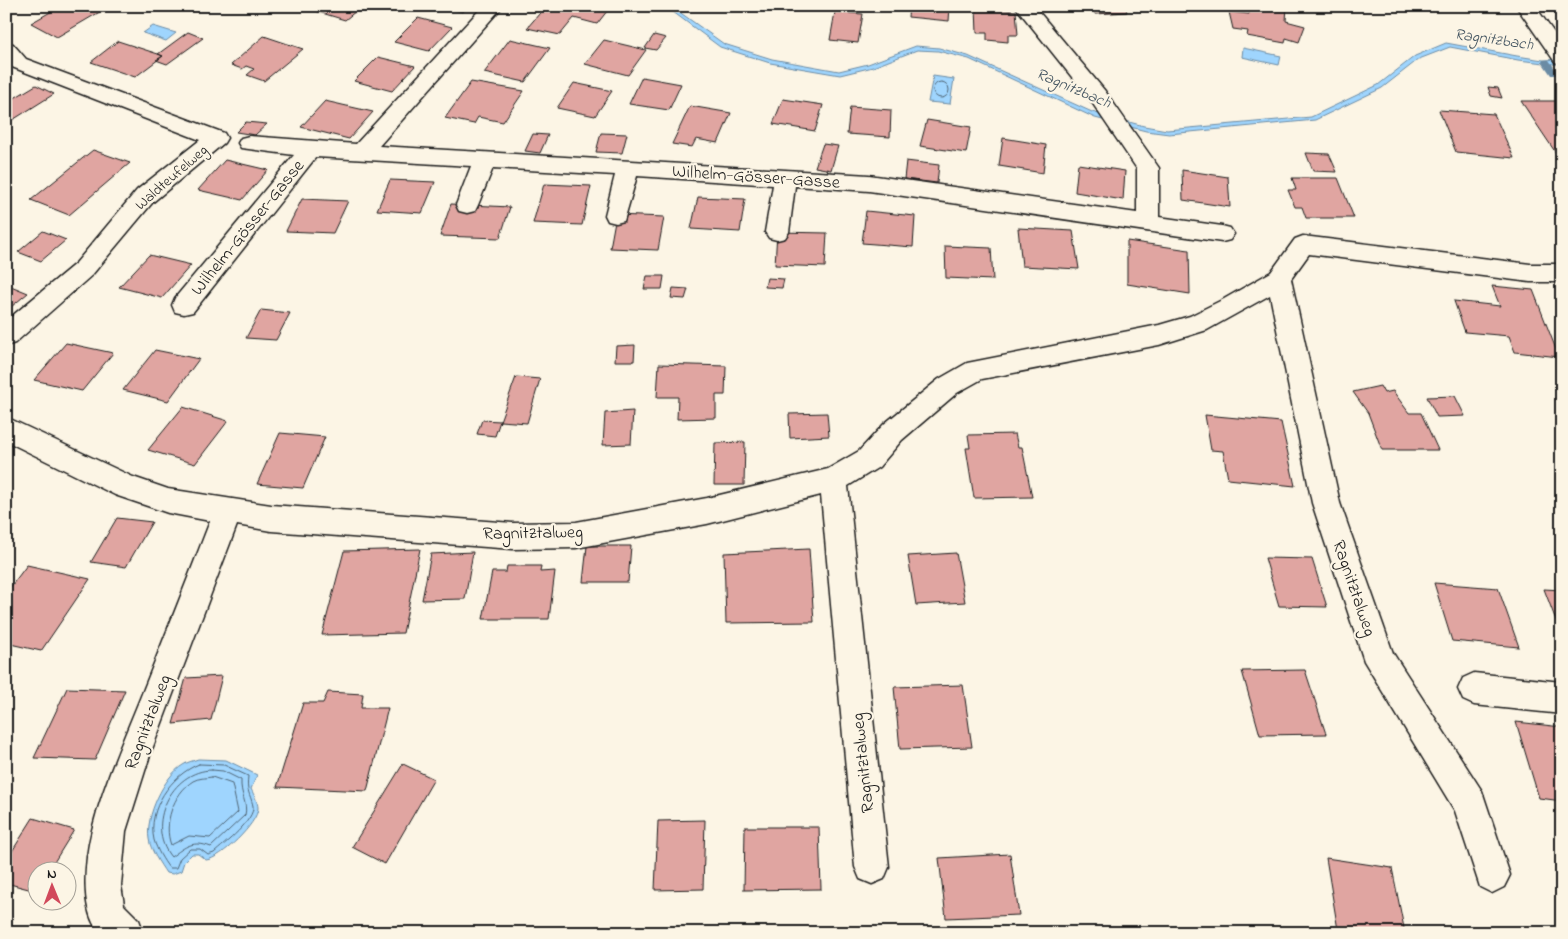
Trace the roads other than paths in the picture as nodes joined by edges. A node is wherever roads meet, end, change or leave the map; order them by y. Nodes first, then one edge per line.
1 (494, 6) edge
2 (1024, 6) edge
3 (1525, 6) edge
4 (6, 48) edge
5 (1559, 55) edge
6 (249, 143) dead end
7 (310, 149) junction
8 (361, 152) junction
9 (485, 159) junction
10 (628, 167) junction
11 (784, 178) junction
12 (467, 204) dead end
13 (616, 215) dead end
14 (1148, 223) junction
15 (778, 232) dead end
16 (1222, 234) dead end
17 (1562, 273) edge
18 (1279, 278) junction
19 (184, 305) dead end
20 (6, 336) edge
21 (6, 428) edge
22 (834, 480) junction
23 (228, 512) junction
24 (1474, 689) dead end
25 (1562, 698) edge
26 (872, 868) dead end
27 (1492, 875) dead end
28 (126, 933) edge

1 - 8 street
2 - 14 street
3 - 5 street
4 - 20 street, Waldteufelweg
6 - 7 street, Wilhelm-Gösser-Gasse
7 - 8 street, Wilhelm-Gösser-Gasse
7 - 19 street, Wilhelm-Gösser-Gasse
8 - 9 street, Wilhelm-Gösser-Gasse
9 - 10 street, Wilhelm-Gösser-Gasse
9 - 12 street
10 - 11 street, Wilhelm-Gösser-Gasse
10 - 13 street
11 - 14 street, Wilhelm-Gösser-Gasse
11 - 15 street
14 - 16 street, Wilhelm-Gösser-Gasse
17 - 18 street, Ragnitztalweg
18 - 22 street, Ragnitztalweg
18 - 27 street, Ragnitztalweg
21 - 23 street, Ragnitztalweg
22 - 23 street, Ragnitztalweg
22 - 26 street, Ragnitztalweg
23 - 28 street, Ragnitztalweg
24 - 25 street

